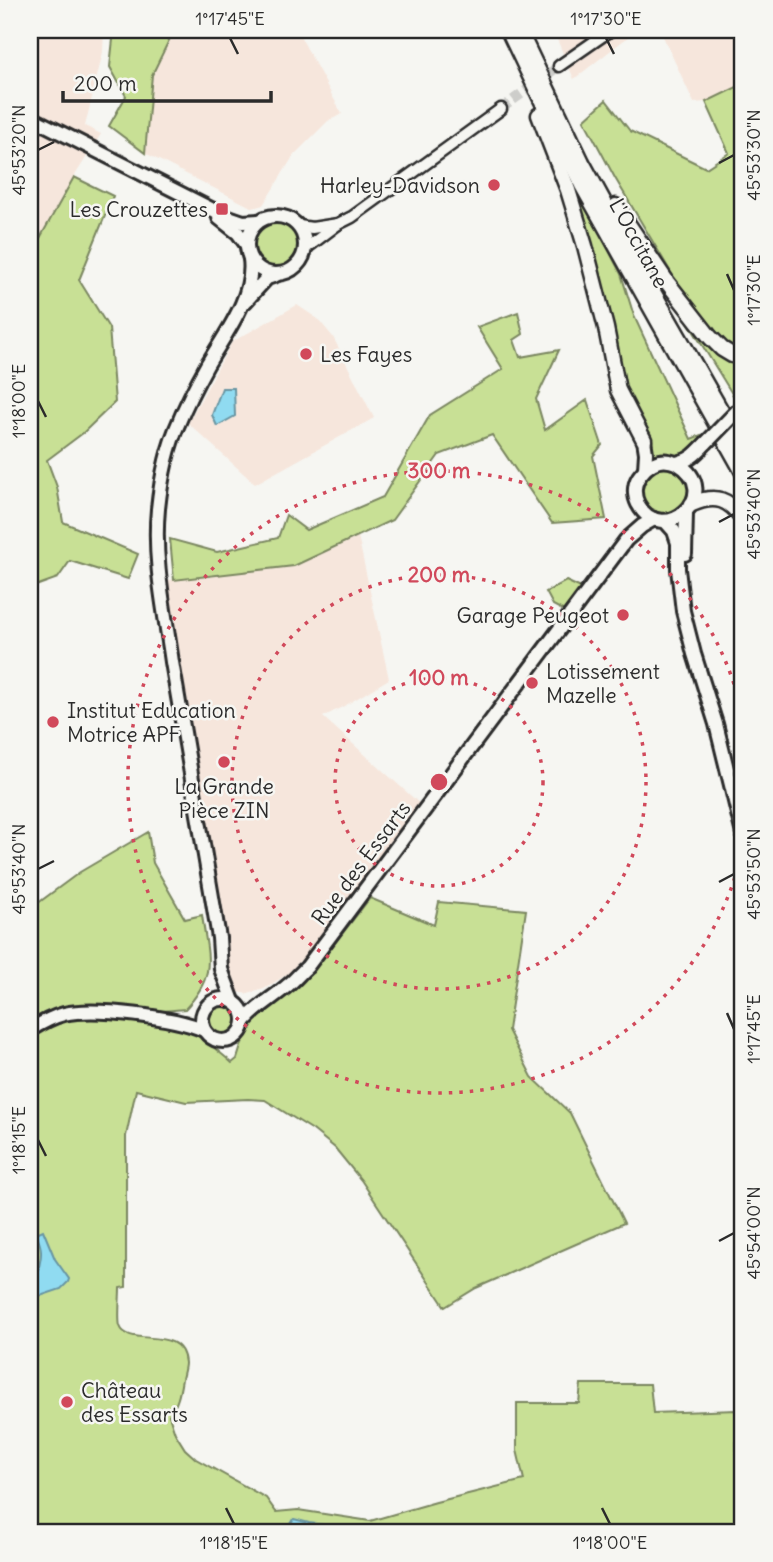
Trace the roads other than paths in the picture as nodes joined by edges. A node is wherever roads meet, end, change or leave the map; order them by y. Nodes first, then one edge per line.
1 (508, 30) edge
2 (519, 30) edge
3 (611, 30) edge
4 (522, 60) junction
5 (559, 66) tunnel mouth
6 (554, 104) junction
7 (501, 109) tunnel mouth
8 (30, 117) edge
9 (192, 200) junction
10 (259, 220) junction
11 (338, 225) junction
12 (299, 226) junction
13 (246, 244) junction
14 (305, 249) junction
15 (250, 259) junction
16 (276, 275) junction
17 (240, 307) junction
18 (743, 357) edge
19 (743, 408) edge
20 (644, 440) joint
21 (708, 446) junction
22 (743, 449) edge
23 (677, 463) junction
24 (645, 469) junction
25 (743, 472) edge
26 (693, 480) junction
27 (639, 507) junction
28 (689, 508) junction
29 (743, 519) edge
30 (659, 520) junction
31 (626, 540) junction
32 (680, 585) junction
33 (743, 834) edge
34 (221, 970) junction
35 (269, 998) junction
36 (235, 1003) junction
37 (208, 1006) junction
38 (175, 1020) junction
39 (244, 1022) junction
40 (30, 1030) edge
41 (204, 1030) junction

1 - 4 highway, L'Occitane
2 - 6 highway, L'Occitane
3 - 5 street
4 - 20 highway
4 - 25 highway, L'Occitane
6 - 18 highway
6 - 22 highway, L'Occitane
7 - 11 street
8 - 9 main road
9 - 10 main road
9 - 13 main road
10 - 12 main road
10 - 13 main road
11 - 12 street
11 - 14 street
12 - 14 main road
13 - 15 main road
14 - 16 main road
15 - 16 main road
15 - 17 main road
16 - 17 main road
17 - 34 main road
19 - 21 main road
20 - 24 main road
21 - 23 main road
21 - 26 main road
23 - 24 main road
23 - 26 main road
24 - 27 main road
26 - 28 main road
27 - 30 main road
27 - 31 main road
28 - 29 highway
28 - 30 main road
28 - 32 main road
30 - 31 main road
30 - 32 main road
31 - 35 main road, Rue des Essarts
32 - 33 main road
34 - 36 main road
34 - 37 main road
35 - 36 main road
35 - 39 main road, Rue des Essarts
36 - 37 main road
36 - 39 main road
37 - 38 main road
37 - 41 main road
38 - 40 main road
38 - 41 main road
39 - 41 main road

